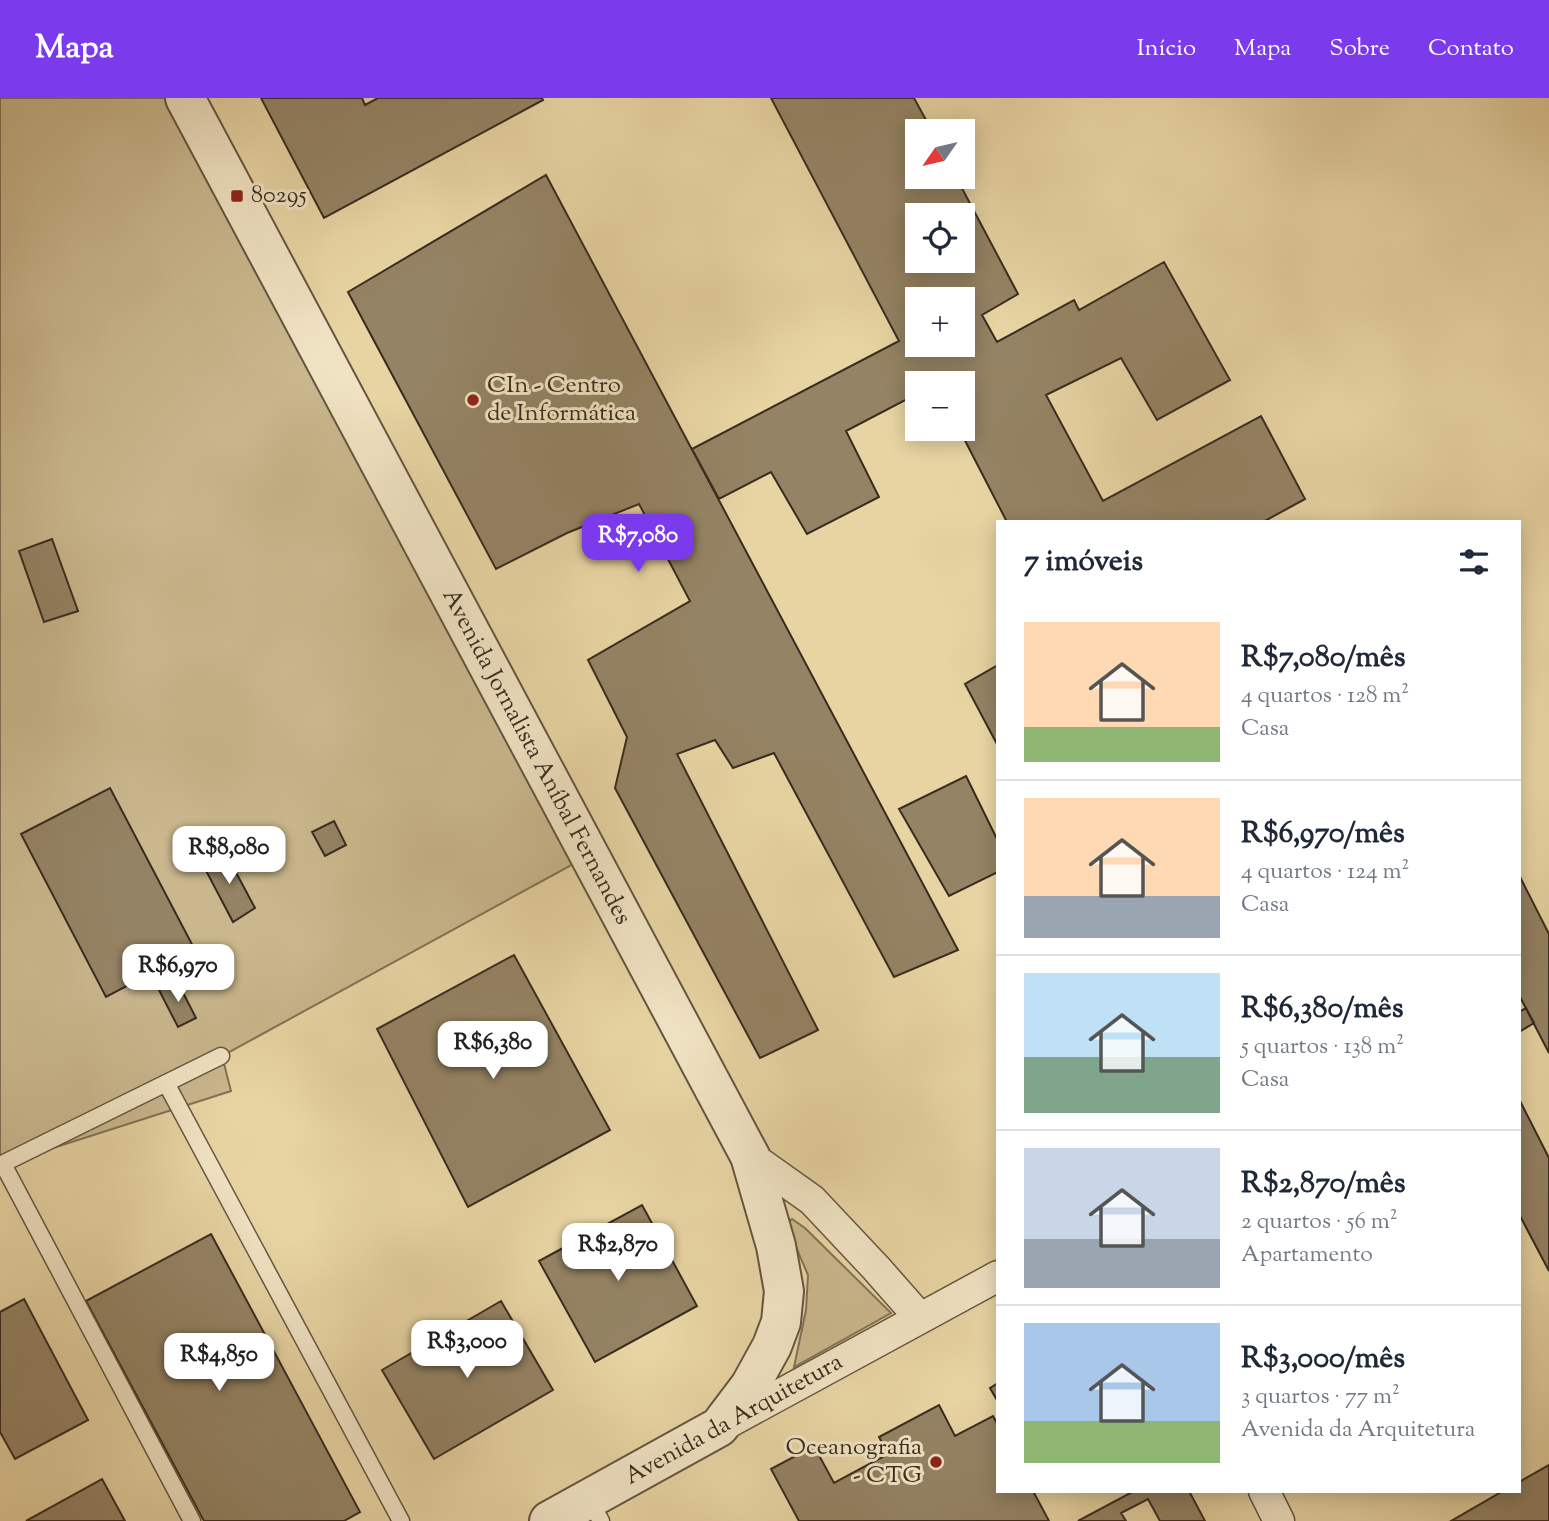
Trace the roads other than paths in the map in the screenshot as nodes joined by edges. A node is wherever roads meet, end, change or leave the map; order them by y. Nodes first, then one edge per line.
1 (185, 98) edge
2 (221, 1056) dead end
3 (166, 1083) junction
4 (750, 1156) junction
5 (1, 1164) edge
6 (996, 1277) edge
7 (920, 1318) junction
8 (719, 1427) junction
9 (1265, 1493) edge
10 (595, 1510) edge
11 (192, 1521) edge
12 (401, 1521) edge
13 (549, 1521) edge
14 (1279, 1521) edge

1 - 4 street, Avenida Jornalista Aníbal Fernandes
2 - 3 lane
3 - 5 lane
3 - 12 lane
4 - 7 street
4 - 8 street, Avenida Jornalista Aníbal Fernandes
5 - 11 lane
6 - 7 street, Avenida da Arquitetura
7 - 8 street, Avenida da Arquitetura
8 - 10 street, Avenida da Arquitetura
9 - 14 street
10 - 13 street, Avenida da Arquitetura

